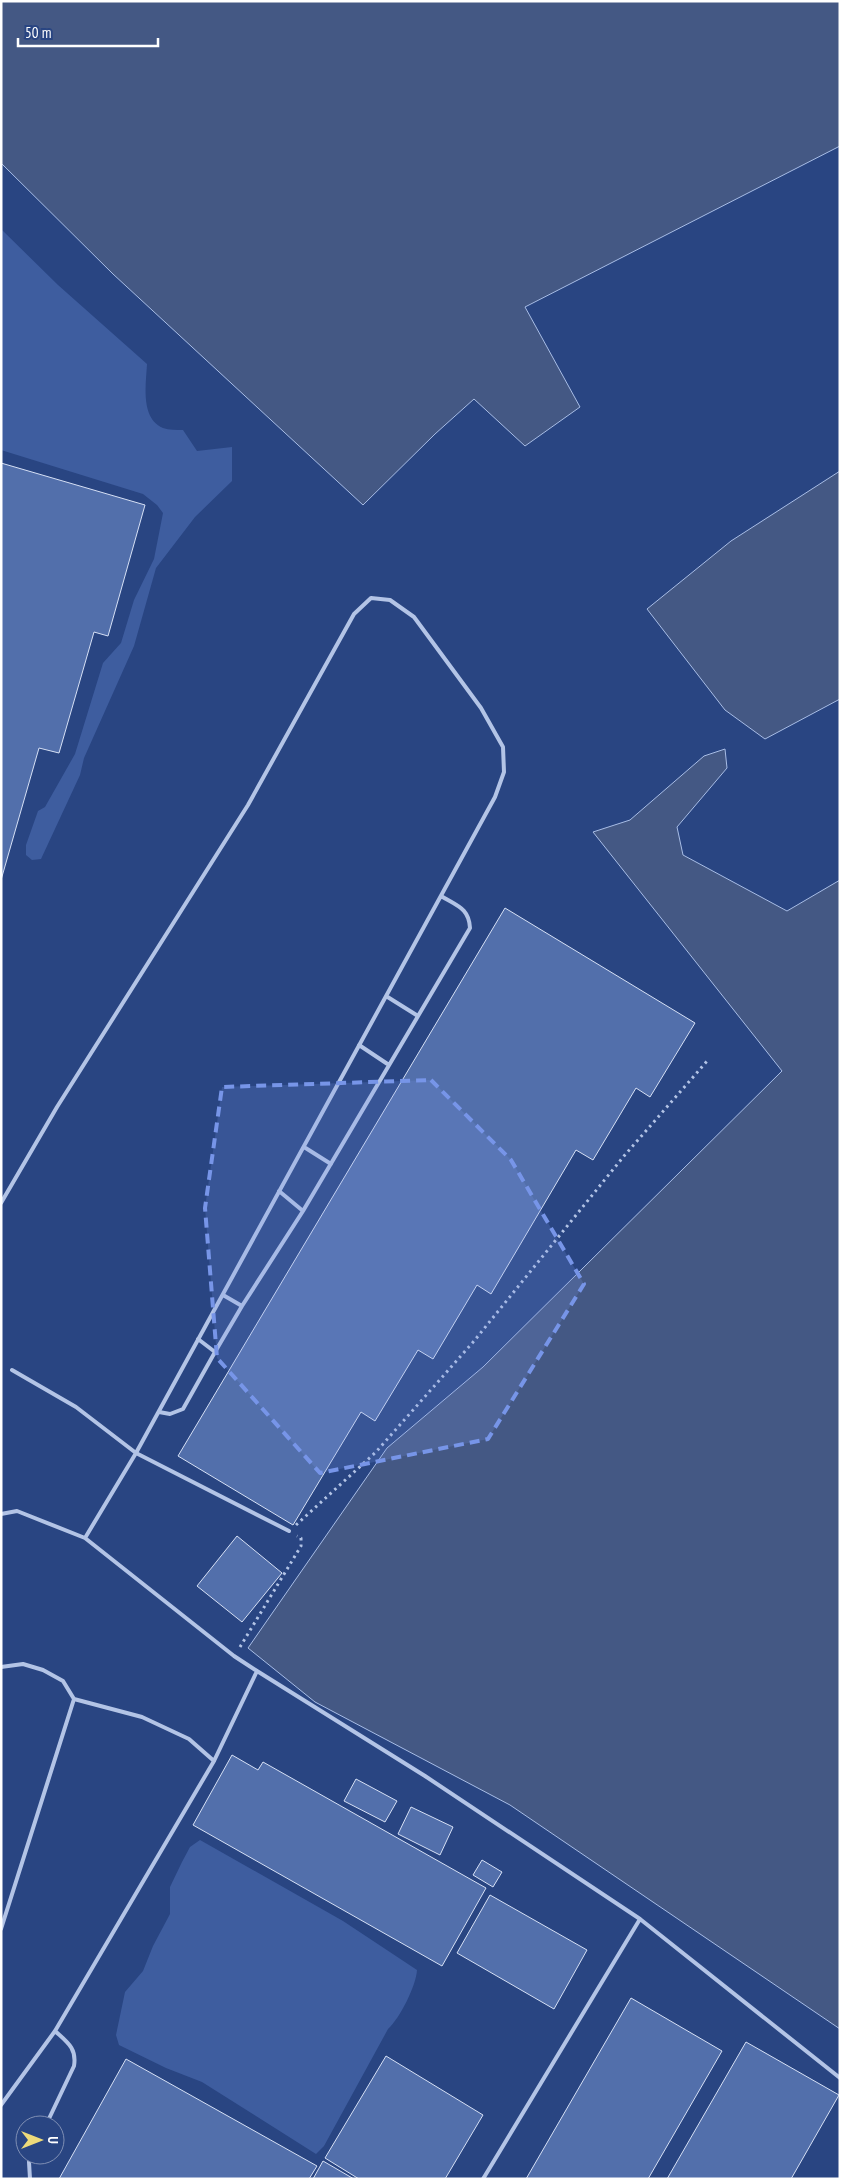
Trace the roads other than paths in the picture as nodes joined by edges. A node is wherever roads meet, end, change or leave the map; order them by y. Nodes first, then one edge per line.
1 (441, 896) junction
2 (386, 996) junction
3 (418, 1016) junction
4 (359, 1045) junction
5 (389, 1064) junction
6 (304, 1147) junction
7 (330, 1164) junction
8 (279, 1191) junction
9 (1, 1203) edge
10 (303, 1210) junction
11 (223, 1295) junction
12 (242, 1306) junction
13 (198, 1339) junction
14 (215, 1352) junction
15 (12, 1370) dead end
16 (159, 1412) junction
17 (136, 1453) junction
18 (1, 1514) edge
19 (289, 1531) road end
20 (85, 1538) junction
21 (1, 1667) edge
22 (257, 1671) junction
23 (74, 1699) junction
24 (214, 1761) junction
25 (640, 1919) junction
26 (1, 1929) edge
27 (55, 2031) junction
28 (840, 2078) edge
29 (1, 2105) edge
30 (51, 2115) edge
31 (29, 2165) edge
32 (30, 2179) edge
33 (483, 2179) edge

1 - 2 lane
1 - 3 lane
1 - 9 lane
2 - 3 lane
2 - 4 lane
3 - 5 lane
4 - 5 lane
4 - 6 lane
5 - 7 lane
6 - 7 lane
6 - 8 lane
7 - 10 lane
8 - 10 lane
8 - 11 lane
10 - 12 lane
11 - 12 lane
11 - 13 lane
12 - 14 lane
13 - 14 lane
13 - 16 lane
14 - 16 lane
15 - 17 lane
16 - 17 lane
17 - 19 lane
17 - 20 lane
18 - 20 lane
20 - 22 lane
21 - 23 lane
22 - 24 lane
22 - 25 lane
23 - 24 lane
23 - 26 lane
24 - 27 lane
25 - 28 lane
25 - 33 lane
27 - 29 lane
27 - 30 lane
31 - 32 lane

